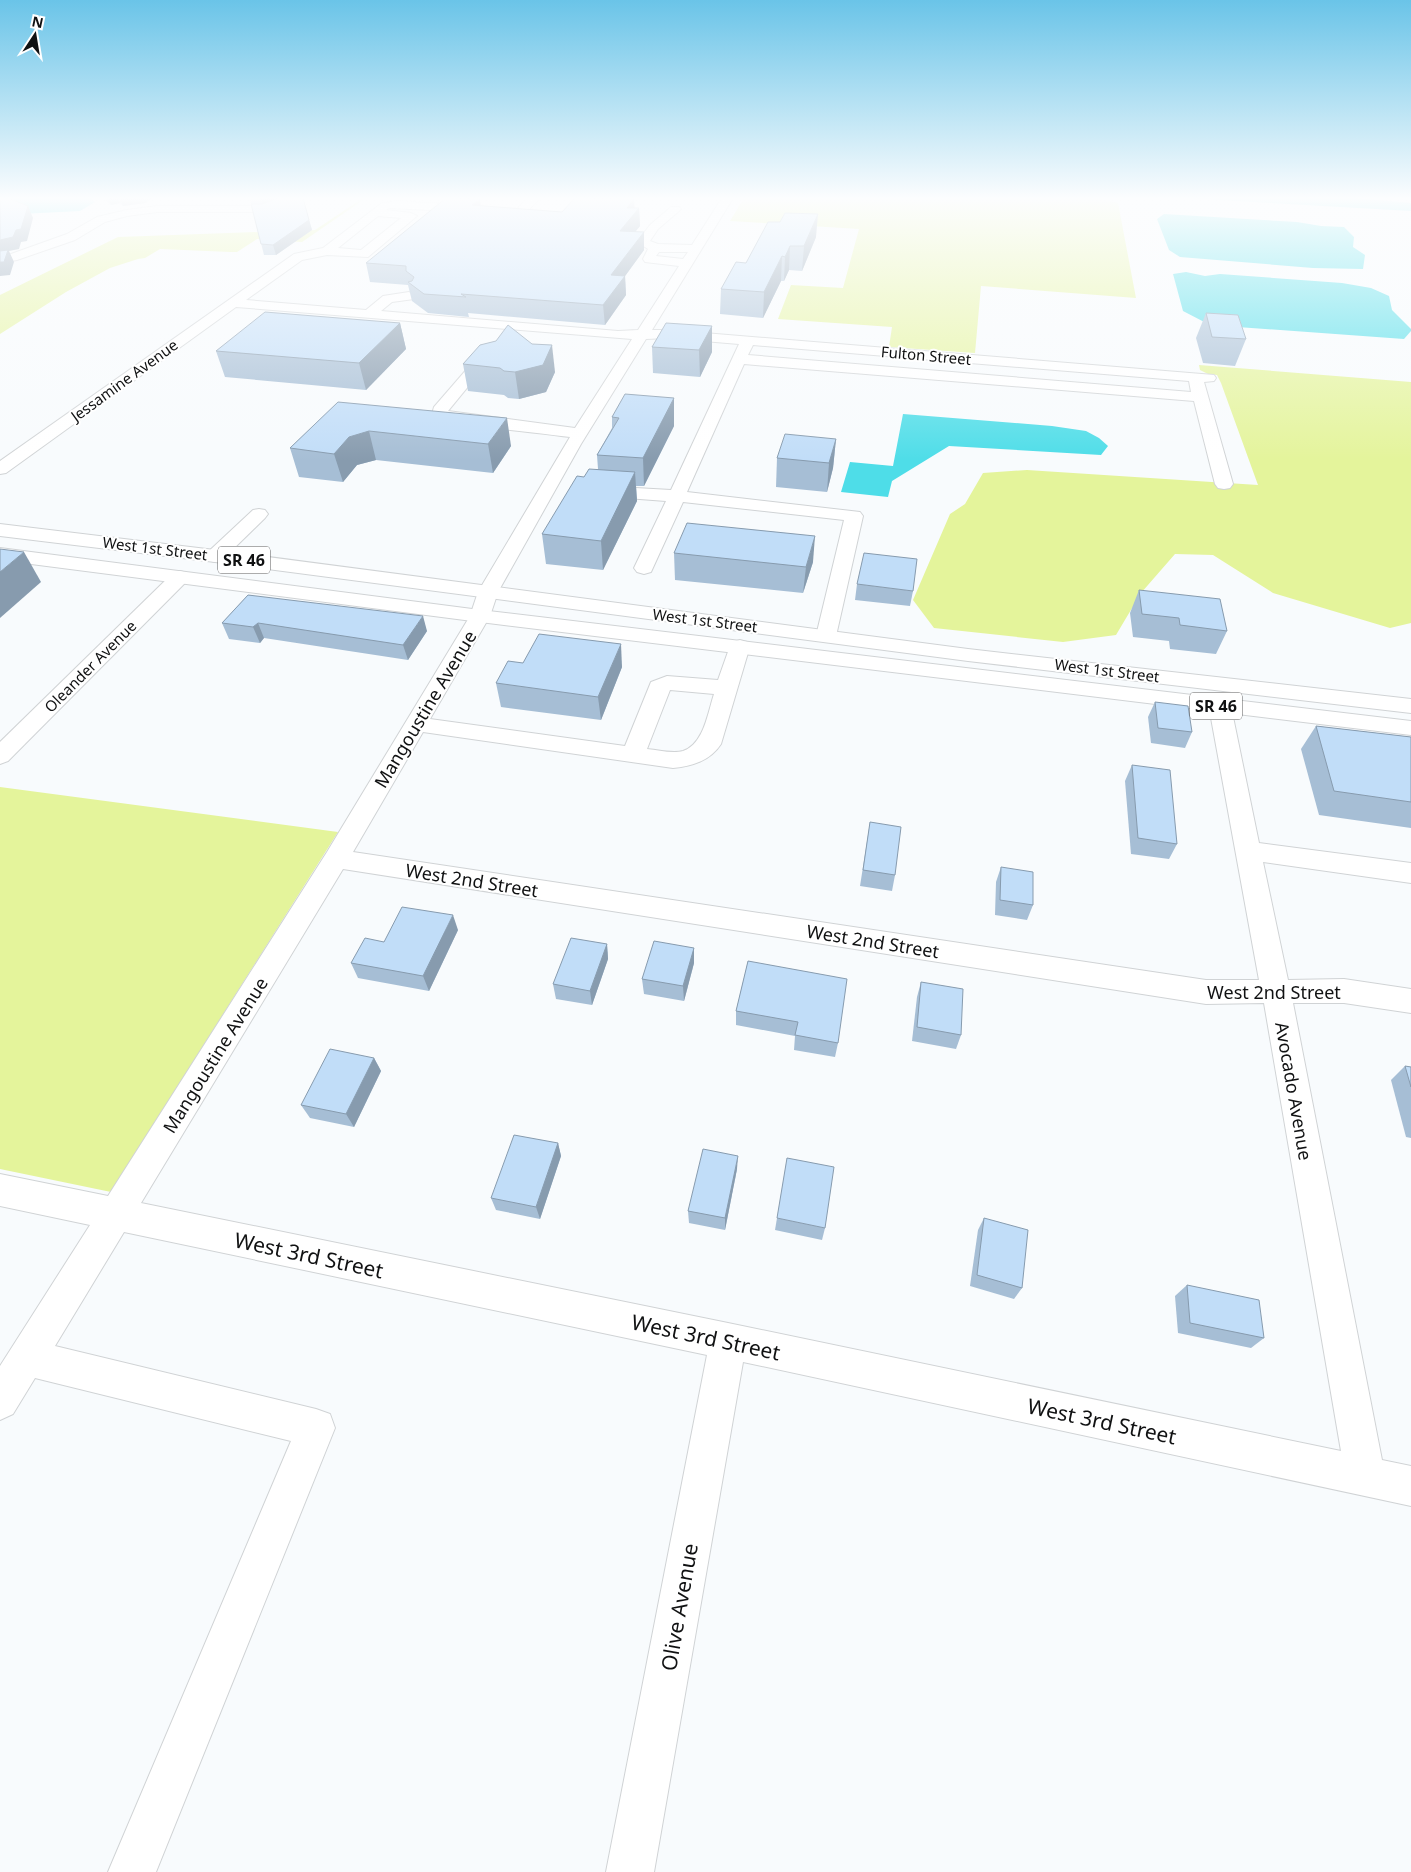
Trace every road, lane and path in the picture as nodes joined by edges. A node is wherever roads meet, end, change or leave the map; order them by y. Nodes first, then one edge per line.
1 (257, 285) edge
2 (673, 285) edge
3 (409, 296) edge
4 (231, 303) junction
5 (423, 307) edge
6 (368, 315) junction
7 (412, 318) junction
8 (643, 334) junction
9 (748, 340) junction
10 (493, 348) edge
11 (740, 359) junction
12 (1200, 397) junction
13 (580, 433) junction
14 (0, 469) edge
15 (1224, 484) dead end
16 (549, 487) junction
17 (676, 496) junction
18 (259, 514) dead end
19 (6, 531) edge
20 (0, 554) edge
21 (214, 556) junction
22 (644, 568) dead end
23 (180, 577) junction
24 (484, 604) junction
25 (826, 636) junction
26 (740, 646) junction
27 (726, 688) junction
28 (1332, 696) junction
29 (1411, 706) edge
30 (1220, 707) junction
31 (416, 724) junction
32 (1411, 728) edge
33 (633, 754) junction
34 (0, 756) edge
35 (1248, 851) junction
36 (336, 859) junction
37 (1411, 872) edge
38 (1276, 992) junction
39 (1411, 1001) edge
40 (0, 1190) edge
41 (115, 1215) junction
42 (728, 1341) junction
43 (26, 1358) junction
44 (0, 1401) edge
45 (1365, 1476) junction
46 (1411, 1486) edge
47 (132, 1872) edge
48 (630, 1872) edge

1 - 4 street, Jessamine Avenue
2 - 8 street, Mangoustine Avenue
3 - 6 street
4 - 6 street, Fulton Street
4 - 14 street, Jessamine Avenue
5 - 7 street
6 - 7 street, Fulton Street
7 - 8 street, Fulton Street
8 - 9 street, Fulton Street
8 - 13 street, Mangoustine Avenue
9 - 11 street
9 - 12 street, Fulton Street
10 - 13 street
11 - 12 street
11 - 17 street
12 - 15 street
13 - 16 street, Mangoustine Avenue
16 - 17 street
16 - 24 street, Mangoustine Avenue
17 - 22 street
17 - 25 street
18 - 21 street
19 - 21 street, West 1st Street / SR 46
20 - 23 street, West 1st Street / SR 46
21 - 24 street, West 1st Street / SR 46
23 - 24 street, West 1st Street / SR 46
23 - 34 street, Oleander Avenue
24 - 25 street, West 1st Street / SR 46
24 - 26 street, West 1st Street / SR 46
24 - 31 street, Mangoustine Avenue
25 - 28 street, West 1st Street / SR 46
26 - 27 street
26 - 30 street, West 1st Street / SR 46
27 - 33 street
27 - 33 street
28 - 29 street, West 1st Street / SR 46
28 - 30 street
30 - 32 street, West 1st Street / SR 46
30 - 35 street, Avocado Avenue
31 - 33 street
31 - 36 street, Mangoustine Avenue
35 - 37 street
35 - 38 street, Avocado Avenue
36 - 38 street, West 2nd Street
36 - 41 street, Mangoustine Avenue
38 - 39 street, West 2nd Street
38 - 45 street, Avocado Avenue
40 - 41 street, West 3rd Street
41 - 42 street, West 3rd Street
41 - 43 street, Mangoustine Avenue
42 - 45 street, West 3rd Street
42 - 48 street, Olive Avenue
43 - 44 street, Mangoustine Avenue
43 - 47 street
45 - 46 street, West 3rd Street

